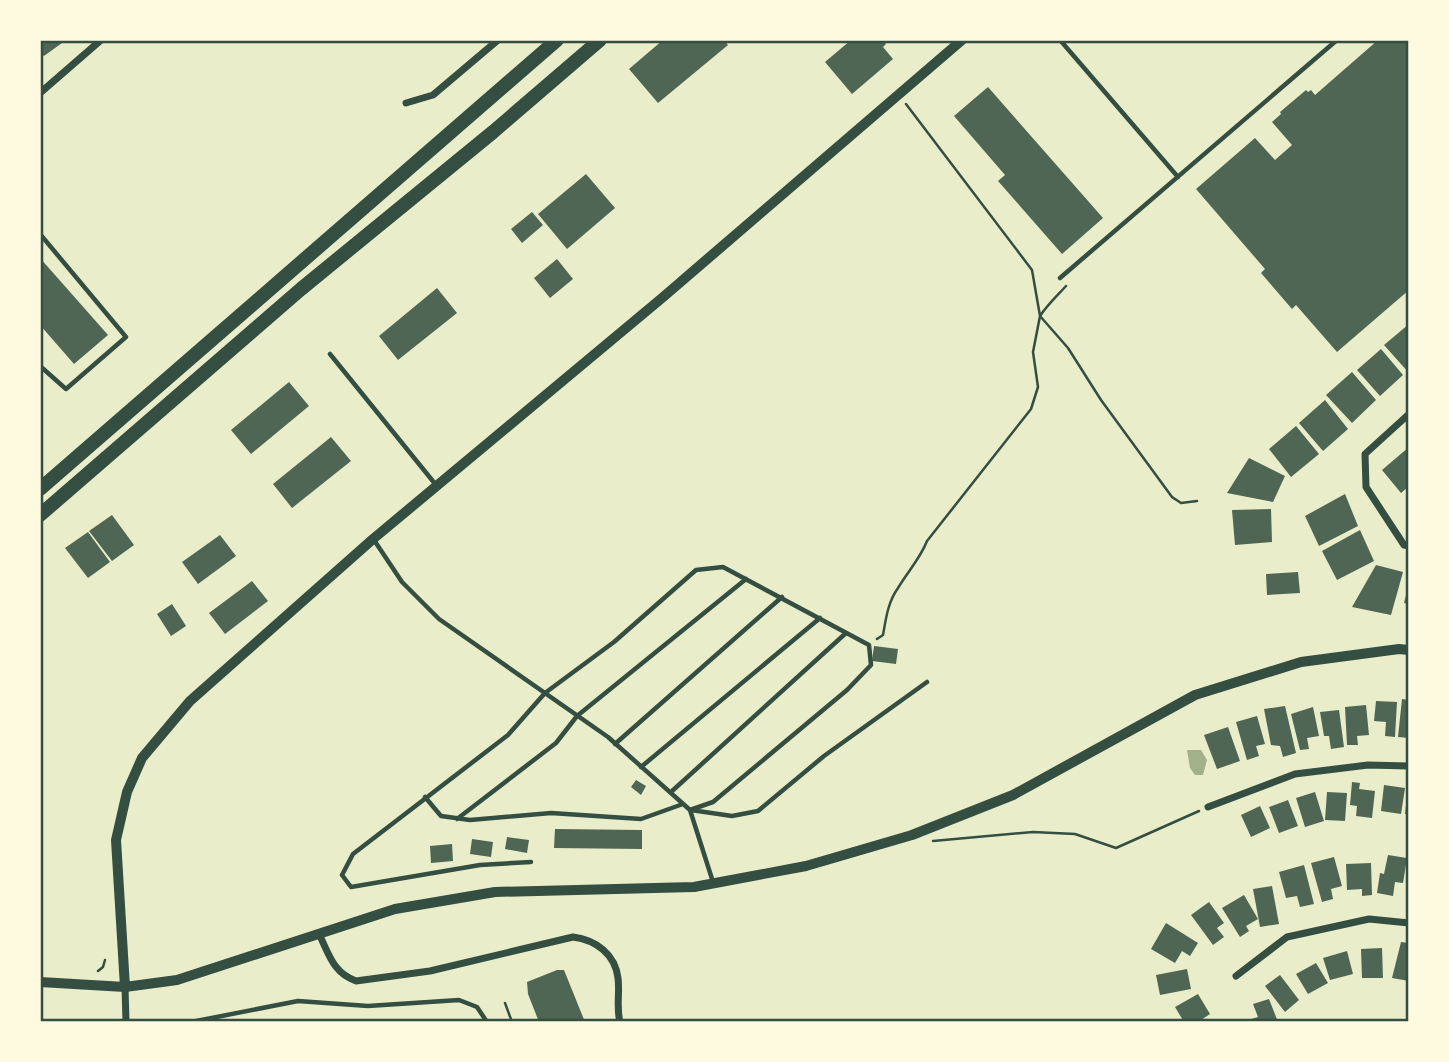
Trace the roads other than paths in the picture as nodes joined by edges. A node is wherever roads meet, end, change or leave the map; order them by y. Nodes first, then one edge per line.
1 (101, 40) edge
2 (498, 40) edge
3 (557, 40) edge
4 (590, 40) edge
5 (600, 40) edge
6 (962, 40) edge
7 (1060, 40) edge
8 (1336, 40) edge
9 (572, 65) junction
10 (40, 93) edge
11 (406, 103) dead end
12 (1178, 177) junction
13 (40, 234) edge
14 (1060, 278) dead end
15 (330, 354) dead end
16 (40, 366) edge
17 (1409, 414) edge
18 (436, 486) junction
19 (40, 489) edge
20 (40, 515) edge
21 (373, 539) junction
22 (1409, 546) edge
23 (747, 579) junction
24 (782, 597) junction
25 (820, 618) junction
26 (846, 633) junction
27 (1409, 650) edge
28 (927, 682) dead end
29 (545, 693) junction
30 (577, 716) junction
31 (615, 744) junction
32 (1409, 766) edge
33 (641, 767) junction
34 (671, 793) junction
35 (425, 797) junction
36 (684, 804) junction
37 (1208, 807) road end
38 (691, 810) junction
39 (457, 818) junction
40 (531, 862) dead end
41 (713, 883) junction
42 (1409, 923) edge
43 (319, 934) junction
44 (1236, 975) dead end
45 (40, 982) edge
46 (125, 987) junction
47 (126, 1022) edge
48 (191, 1022) edge
49 (487, 1022) edge
50 (620, 1022) edge

1 - 10 street
2 - 11 street
3 - 19 highway
4 - 9 highway
5 - 9 highway
6 - 18 street
7 - 12 lane
8 - 12 lane
9 - 20 highway
12 - 14 lane
13 - 16 lane
15 - 18 lane
17 - 22 street
18 - 21 street
21 - 29 lane
21 - 46 street
23 - 24 lane
23 - 29 lane
23 - 30 lane
24 - 25 lane
24 - 31 lane
25 - 26 lane
25 - 33 lane
26 - 34 lane
26 - 38 lane
27 - 41 street
28 - 38 lane
29 - 30 lane
29 - 35 lane
30 - 31 lane
30 - 39 lane
31 - 33 lane
32 - 37 street
33 - 34 lane
34 - 36 lane
35 - 39 lane
35 - 40 lane
36 - 38 lane
36 - 39 lane
38 - 41 lane
41 - 43 street
42 - 44 street
43 - 46 street
43 - 50 street
45 - 46 street
46 - 47 street
48 - 49 lane

